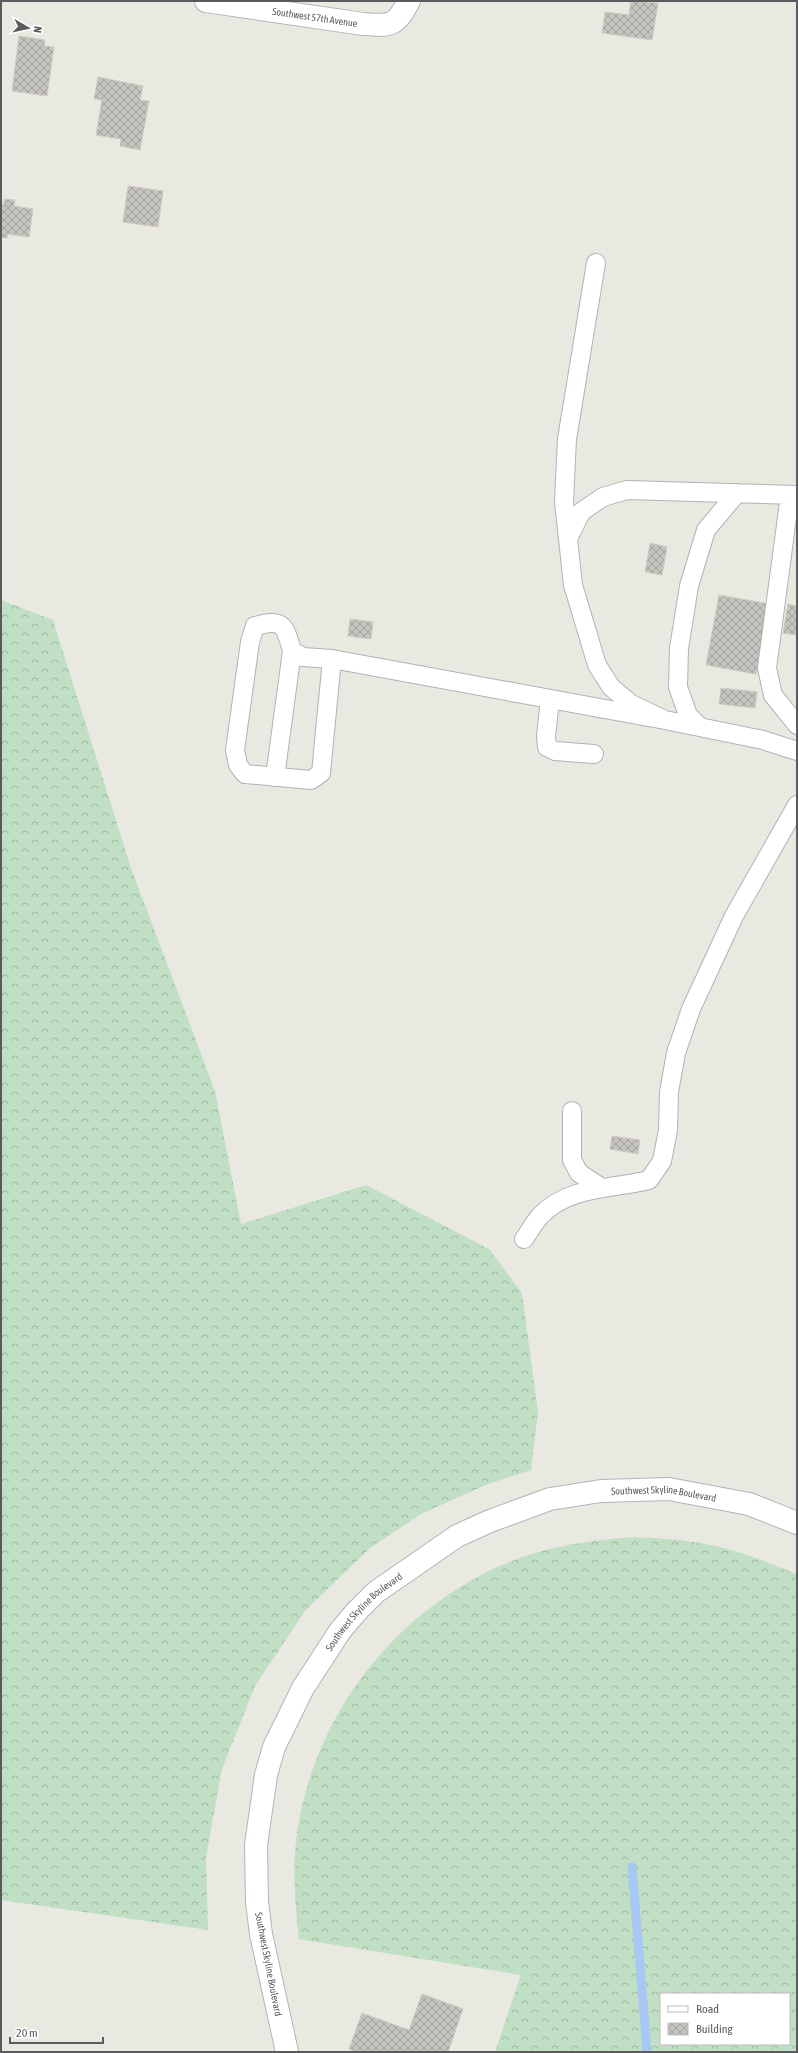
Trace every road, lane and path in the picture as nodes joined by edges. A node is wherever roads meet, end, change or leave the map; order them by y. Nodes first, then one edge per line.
1 (206, 1) edge
2 (404, 9) edge
3 (596, 263) dead end
4 (737, 493) junction
5 (794, 495) edge
6 (568, 539) junction
7 (292, 651) junction
8 (332, 659) junction
9 (550, 699) junction
10 (665, 720) junction
11 (797, 725) edge
12 (700, 727) junction
13 (797, 751) edge
14 (594, 754) dead end
15 (275, 777) junction
16 (797, 805) edge
17 (572, 1111) dead end
18 (602, 1188) junction
19 (524, 1239) dead end
20 (797, 1523) edge
21 (286, 2052) edge

1 - 2 main road, Southwest 57th Avenue
3 - 6 lane
4 - 5 lane
4 - 6 lane
4 - 12 lane
5 - 11 lane
6 - 10 lane
7 - 8 lane
7 - 15 lane
7 - 15 lane
8 - 9 lane
8 - 15 lane
9 - 10 lane
9 - 14 lane
10 - 12 lane
12 - 13 lane
16 - 18 lane
17 - 18 lane
18 - 19 lane
20 - 21 main road, Southwest Skyline Boulevard

